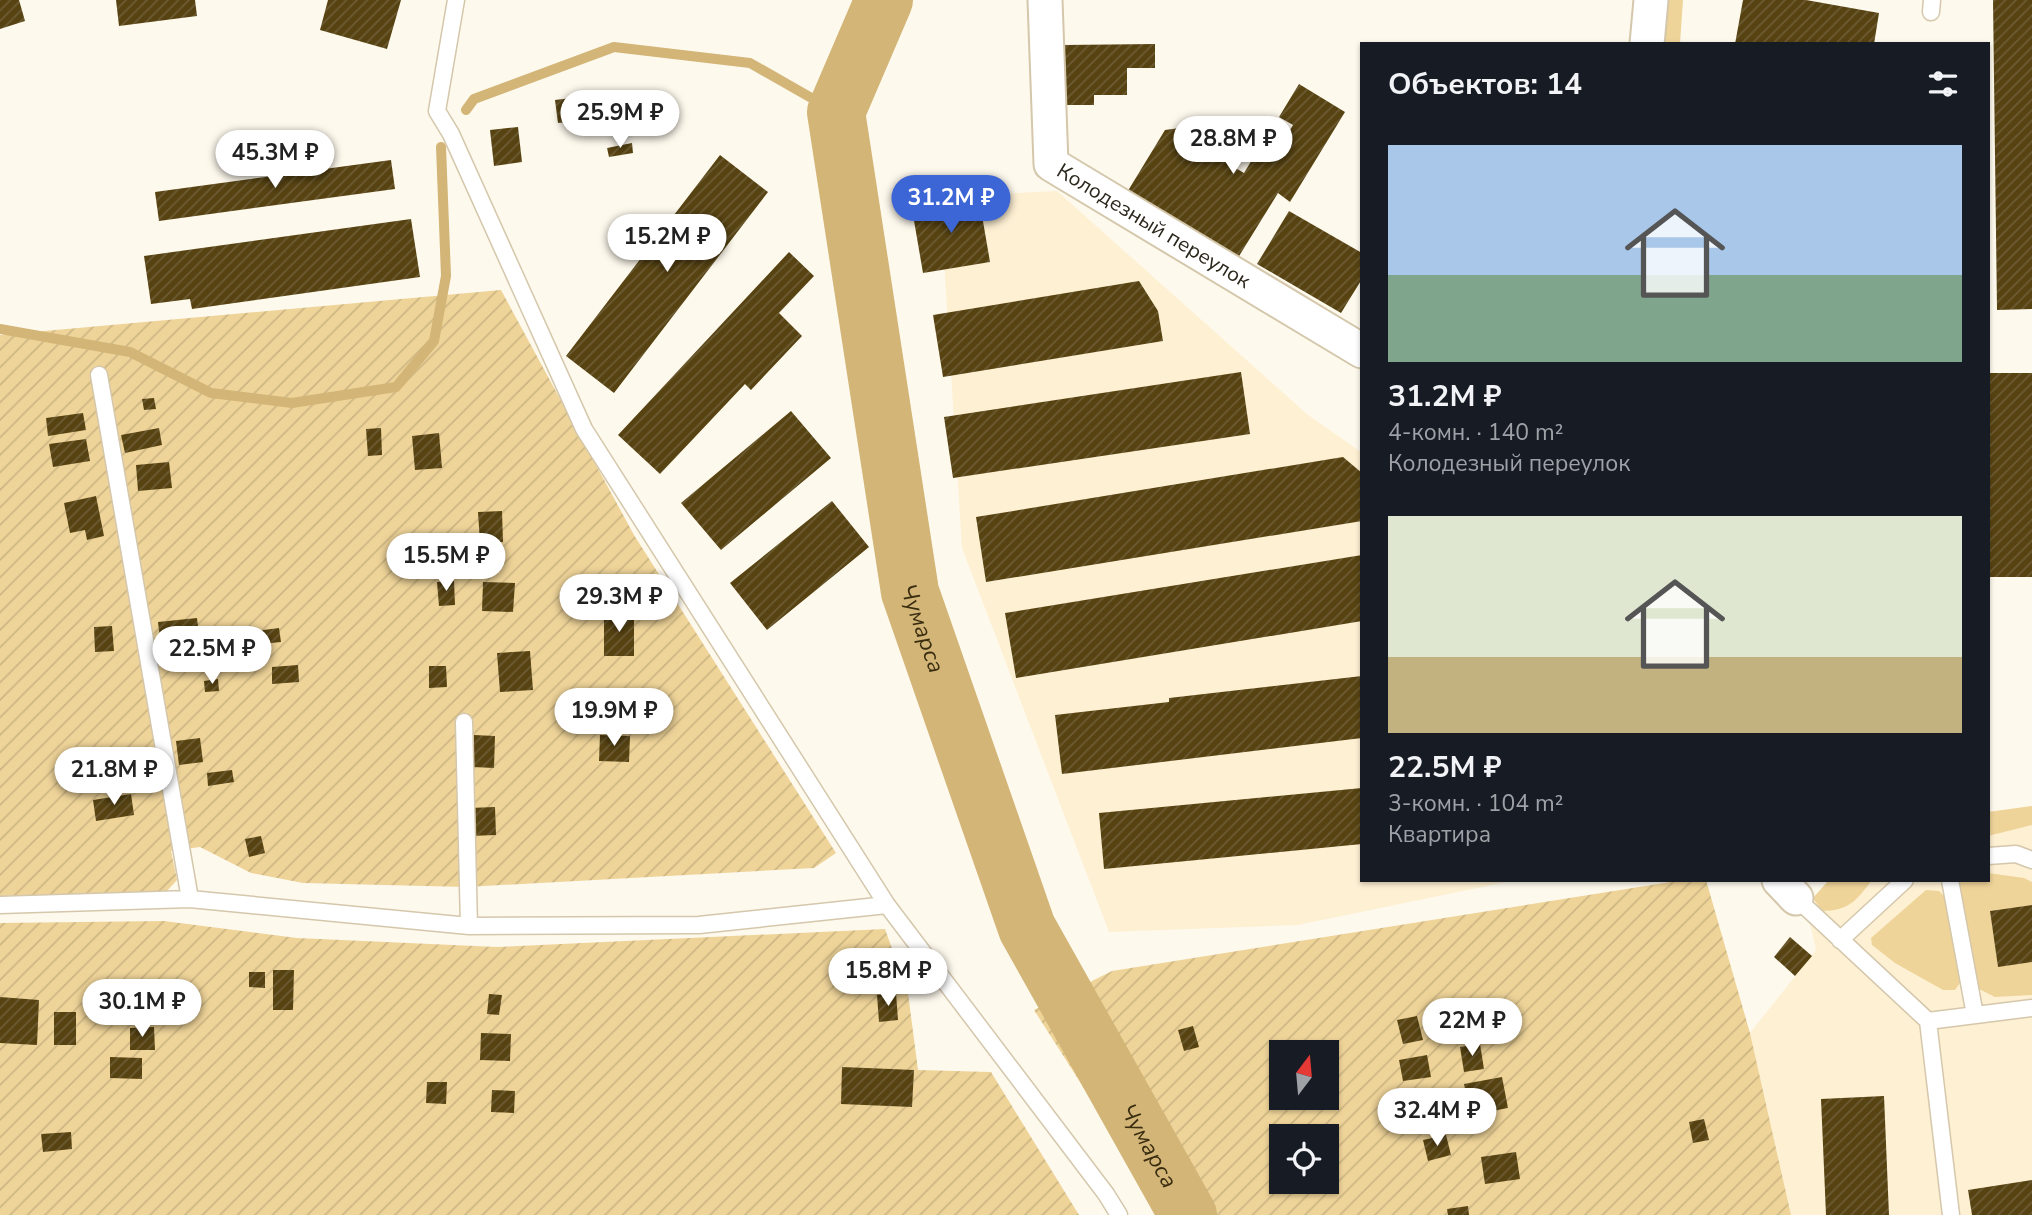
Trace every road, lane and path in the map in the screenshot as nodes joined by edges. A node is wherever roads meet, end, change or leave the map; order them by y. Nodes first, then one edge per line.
1 (456, 0) edge
2 (1045, 0) edge
3 (1651, 0) edge
4 (1647, 42) edge
5 (1360, 350) edge
6 (99, 375) dead end
7 (464, 722) dead end
8 (1990, 856) edge
9 (2032, 860) edge
10 (1903, 882) edge
11 (1950, 882) edge
12 (1788, 889) edge
13 (190, 899) junction
14 (0, 905) edge
15 (887, 905) junction
16 (469, 926) junction
17 (1840, 940) junction
18 (2032, 1008) edge
19 (1975, 1015) junction
20 (1927, 1021) junction
21 (1117, 1214) edge
22 (1951, 1215) edge

1 - 15 lane
2 - 5 street, Колодезный переулок
3 - 4 street
6 - 13 lane
7 - 16 lane
8 - 9 lane
10 - 17 lane
11 - 19 lane
12 - 17 lane
13 - 14 lane
13 - 16 lane
15 - 16 lane
15 - 21 lane
17 - 20 lane
18 - 19 lane
19 - 20 lane
20 - 22 lane

